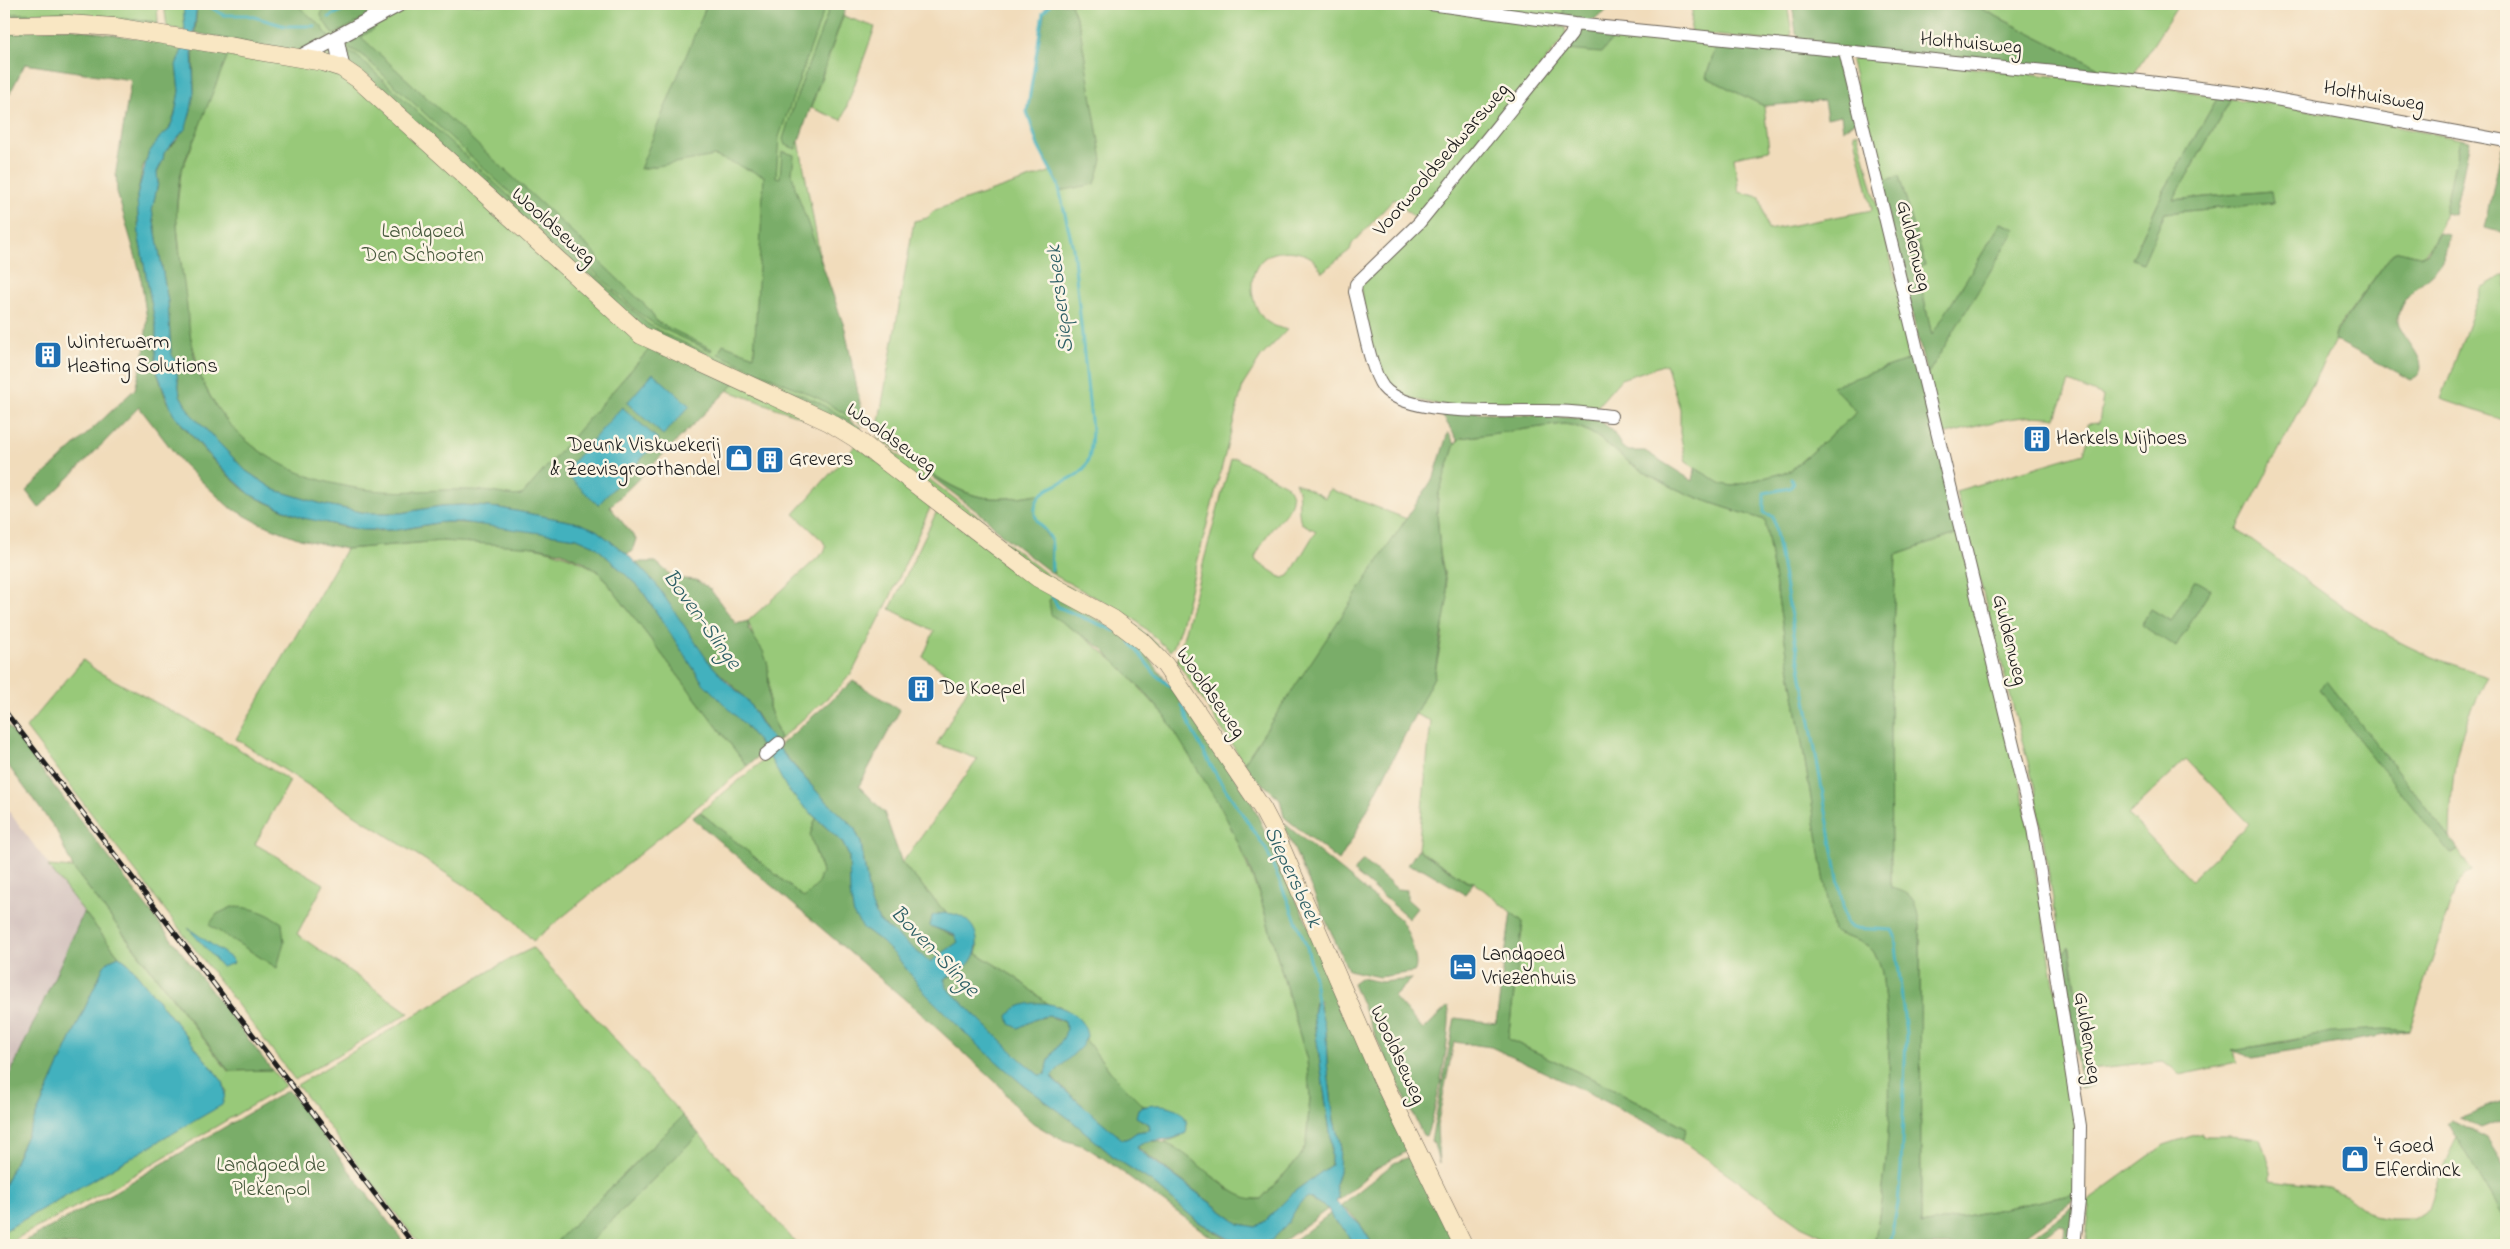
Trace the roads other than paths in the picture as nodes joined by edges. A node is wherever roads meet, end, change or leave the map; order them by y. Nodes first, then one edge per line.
1 (399, 4) edge
2 (1430, 4) edge
3 (1574, 24) junction
4 (4, 25) edge
5 (336, 38) junction
6 (1845, 52) junction
7 (301, 58) junction
8 (342, 68) junction
9 (2506, 141) edge
10 (1610, 416) dead end
11 (779, 743) dead end
12 (765, 755) dead end
13 (1463, 1245) edge
14 (2074, 1245) edge

1 - 5 street
2 - 3 street, Holthuisweg
3 - 6 street, Holthuisweg
3 - 10 street, Voorwooldsedwarsweg
4 - 7 main road, Wooldseweg
5 - 7 street
5 - 8 street
6 - 9 street, Holthuisweg
6 - 14 street, Guldenweg
7 - 8 main road, Wooldseweg
8 - 13 main road, Wooldseweg
11 - 12 street

